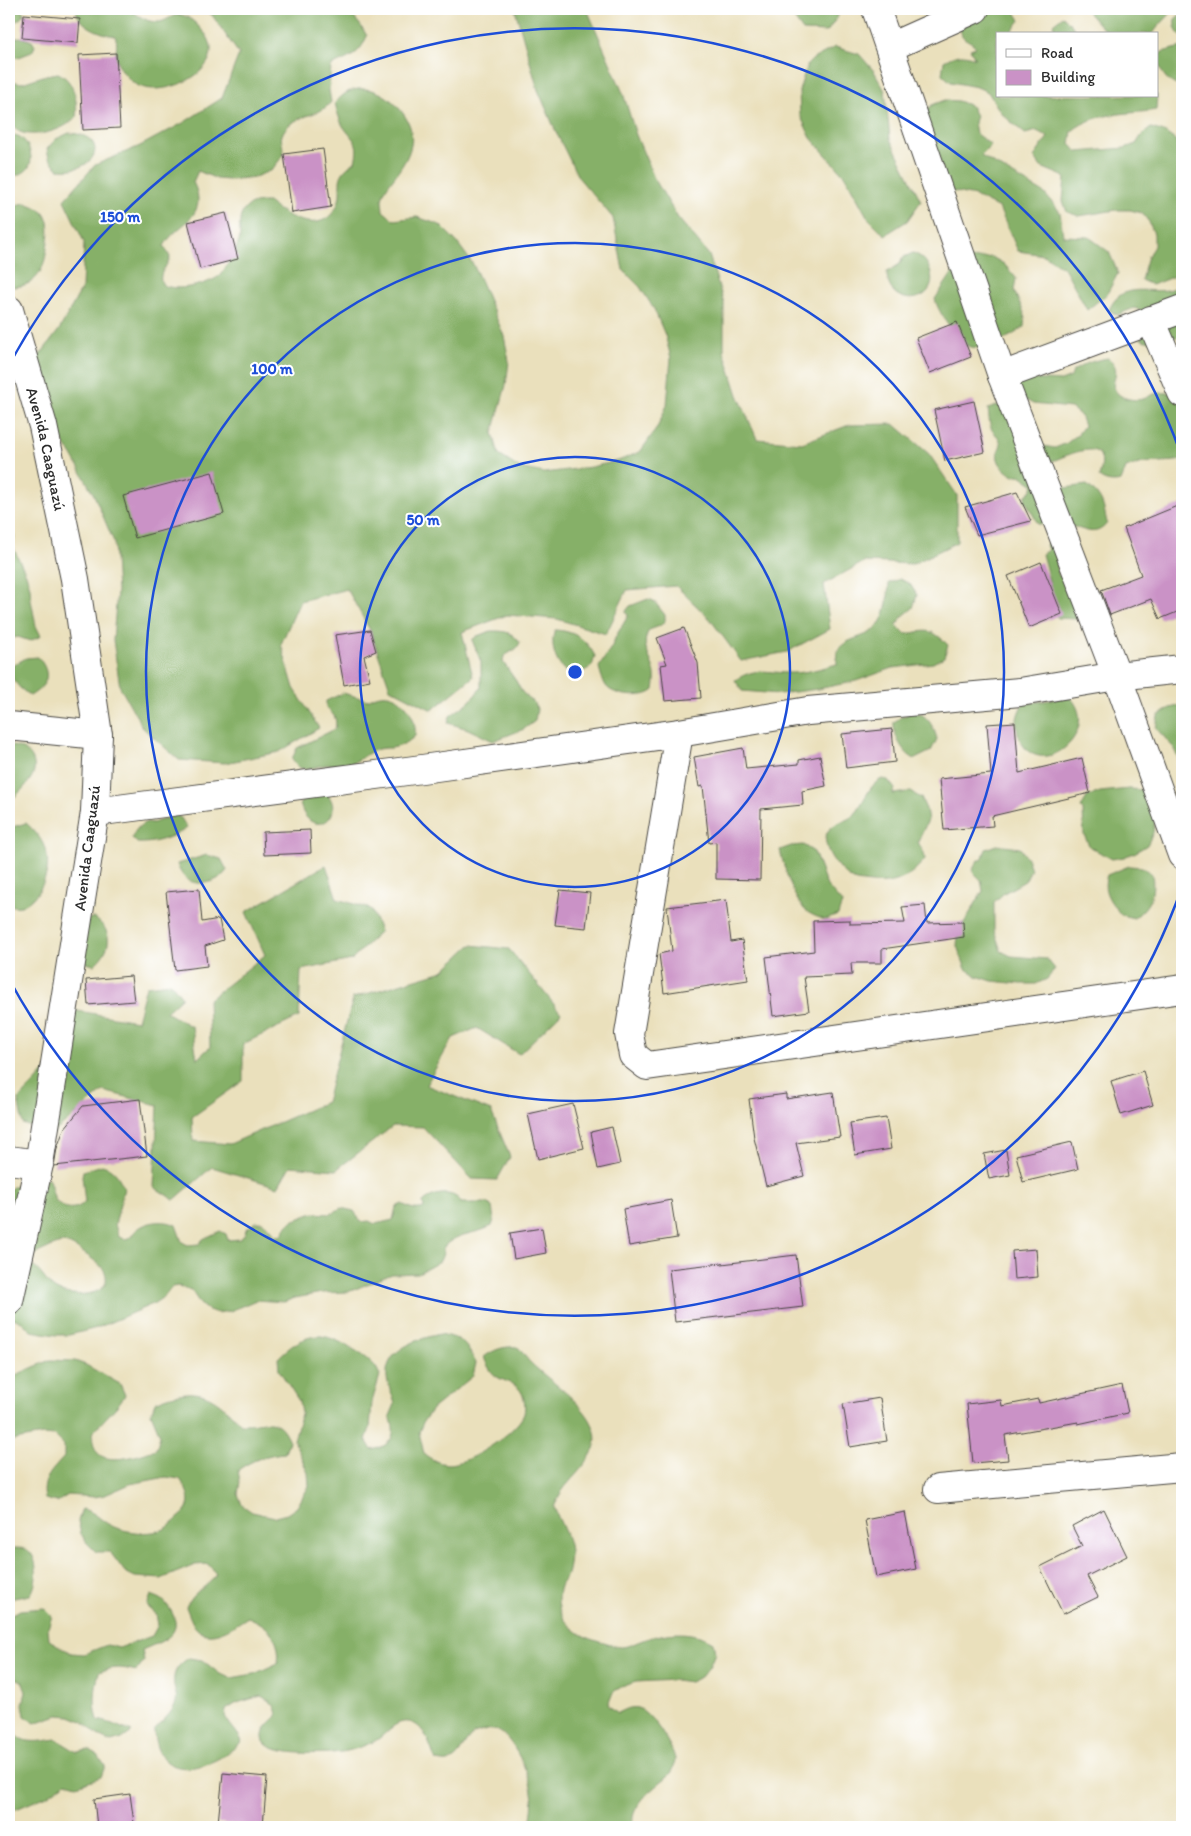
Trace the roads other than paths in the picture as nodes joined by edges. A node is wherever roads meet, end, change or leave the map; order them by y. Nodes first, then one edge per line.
1 (876, 9) edge
2 (975, 9) edge
3 (890, 47) junction
4 (1182, 309) edge
5 (9, 310) edge
6 (1151, 320) junction
7 (1002, 376) junction
8 (1182, 393) edge
9 (1182, 669) edge
10 (1117, 676) junction
11 (9, 726) edge
12 (679, 733) junction
13 (98, 735) junction
14 (95, 812) junction
15 (1182, 855) edge
16 (1182, 989) edge
17 (9, 1160) edge
18 (39, 1164) junction
19 (9, 1301) edge
20 (1182, 1466) edge
21 (938, 1489) dead end

1 - 3 street
2 - 3 street
3 - 7 street
4 - 6 street
5 - 13 street, Avenida Caaguazú
6 - 7 street
6 - 8 street
7 - 10 street
9 - 10 street
10 - 12 street
10 - 15 street
11 - 13 street
12 - 14 street
12 - 16 street
13 - 14 street, Avenida Caaguazú
14 - 18 street, Avenida Caaguazú
17 - 18 street
18 - 19 street, Avenida Caaguazú
20 - 21 street

